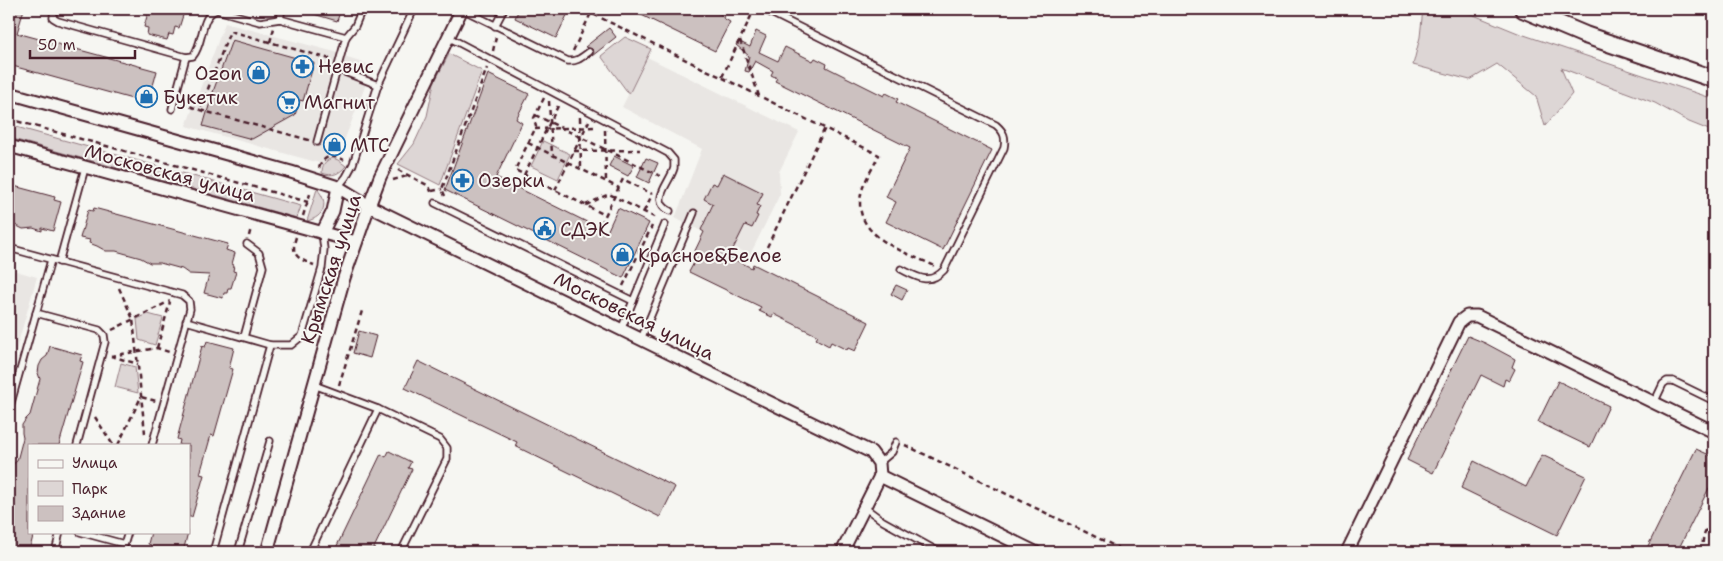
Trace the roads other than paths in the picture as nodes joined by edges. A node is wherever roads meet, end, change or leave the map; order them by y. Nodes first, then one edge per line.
1 (54, 9) edge
2 (282, 9) edge
3 (362, 9) edge
4 (414, 9) edge
5 (462, 9) edge
6 (504, 9) edge
7 (763, 9) edge
8 (1523, 9) edge
9 (280, 19) junction
10 (495, 26) junction
11 (346, 37) junction
12 (448, 37) junction
13 (589, 52) dead end
14 (186, 57) junction
15 (337, 69) junction
16 (1714, 79) edge
17 (378, 85) junction
18 (9, 93) edge
19 (172, 109) dead end
20 (317, 142) road end
21 (9, 146) edge
22 (85, 168) junction
23 (338, 187) junction
24 (435, 203) road end
25 (369, 206) junction
26 (670, 211) dead end
27 (694, 213) dead end
28 (665, 224) dead end
29 (322, 233) junction
30 (356, 242) junction
31 (247, 244) dead end
32 (9, 248) edge
33 (50, 260) junction
34 (59, 262) junction
35 (901, 269) dead end
36 (633, 301) junction
37 (36, 313) junction
38 (186, 321) junction
39 (621, 330) junction
40 (244, 337) junction
41 (641, 340) junction
42 (270, 344) junction
43 (314, 385) junction
44 (1714, 401) edge
45 (1654, 403) junction
46 (378, 409) junction
47 (9, 410) edge
48 (1714, 432) edge
49 (270, 441) dead end
50 (896, 442) dead end
51 (152, 443) edge
52 (77, 444) edge
53 (879, 463) junction
54 (880, 476) junction
55 (864, 507) junction
56 (60, 534) edge
57 (87, 534) edge
58 (127, 534) edge
59 (124, 544) junction
60 (55, 552) edge
61 (122, 552) edge
62 (214, 552) edge
63 (238, 552) edge
64 (267, 552) edge
65 (310, 552) edge
66 (400, 552) edge
67 (842, 552) edge
68 (939, 552) edge
69 (1035, 552) edge
70 (1347, 552) edge

1 - 14 lane
2 - 9 lane
3 - 11 lane
4 - 17 lane
5 - 10 lane
5 - 12 street, Крымская улица
6 - 10 lane
7 - 35 lane
8 - 16 main road
9 - 11 lane
9 - 14 lane
10 - 13 lane
11 - 15 lane
12 - 25 street, Крымская улица
12 - 26 lane
14 - 19 lane
15 - 17 lane
15 - 20 lane
17 - 23 lane
18 - 23 street, Московская улица
21 - 22 street, Московская улица
22 - 29 street, Московская улица
22 - 34 lane
23 - 25 street, Московская улица
23 - 29 street
24 - 36 lane
25 - 30 street, Крымская улица
25 - 39 street, Московская улица
27 - 41 lane
28 - 36 lane
29 - 30 street, Московская улица
29 - 42 lane
30 - 43 street, Крымская улица
31 - 40 lane
32 - 33 lane
33 - 34 lane
33 - 37 lane
34 - 38 lane
36 - 39 lane
37 - 47 lane
37 - 52 lane
38 - 40 lane
38 - 51 lane
39 - 41 street, Московская улица
40 - 42 lane
41 - 53 street, Московская улица
42 - 62 lane
43 - 46 lane
43 - 64 street, Крымская улица
44 - 45 lane
45 - 48 street
45 - 70 street
46 - 65 lane
46 - 66 lane
49 - 63 lane
50 - 53 lane
53 - 54 street
54 - 55 street
54 - 69 street
55 - 67 street
55 - 68 lane
56 - 60 lane
57 - 59 lane
58 - 59 lane
59 - 61 lane

